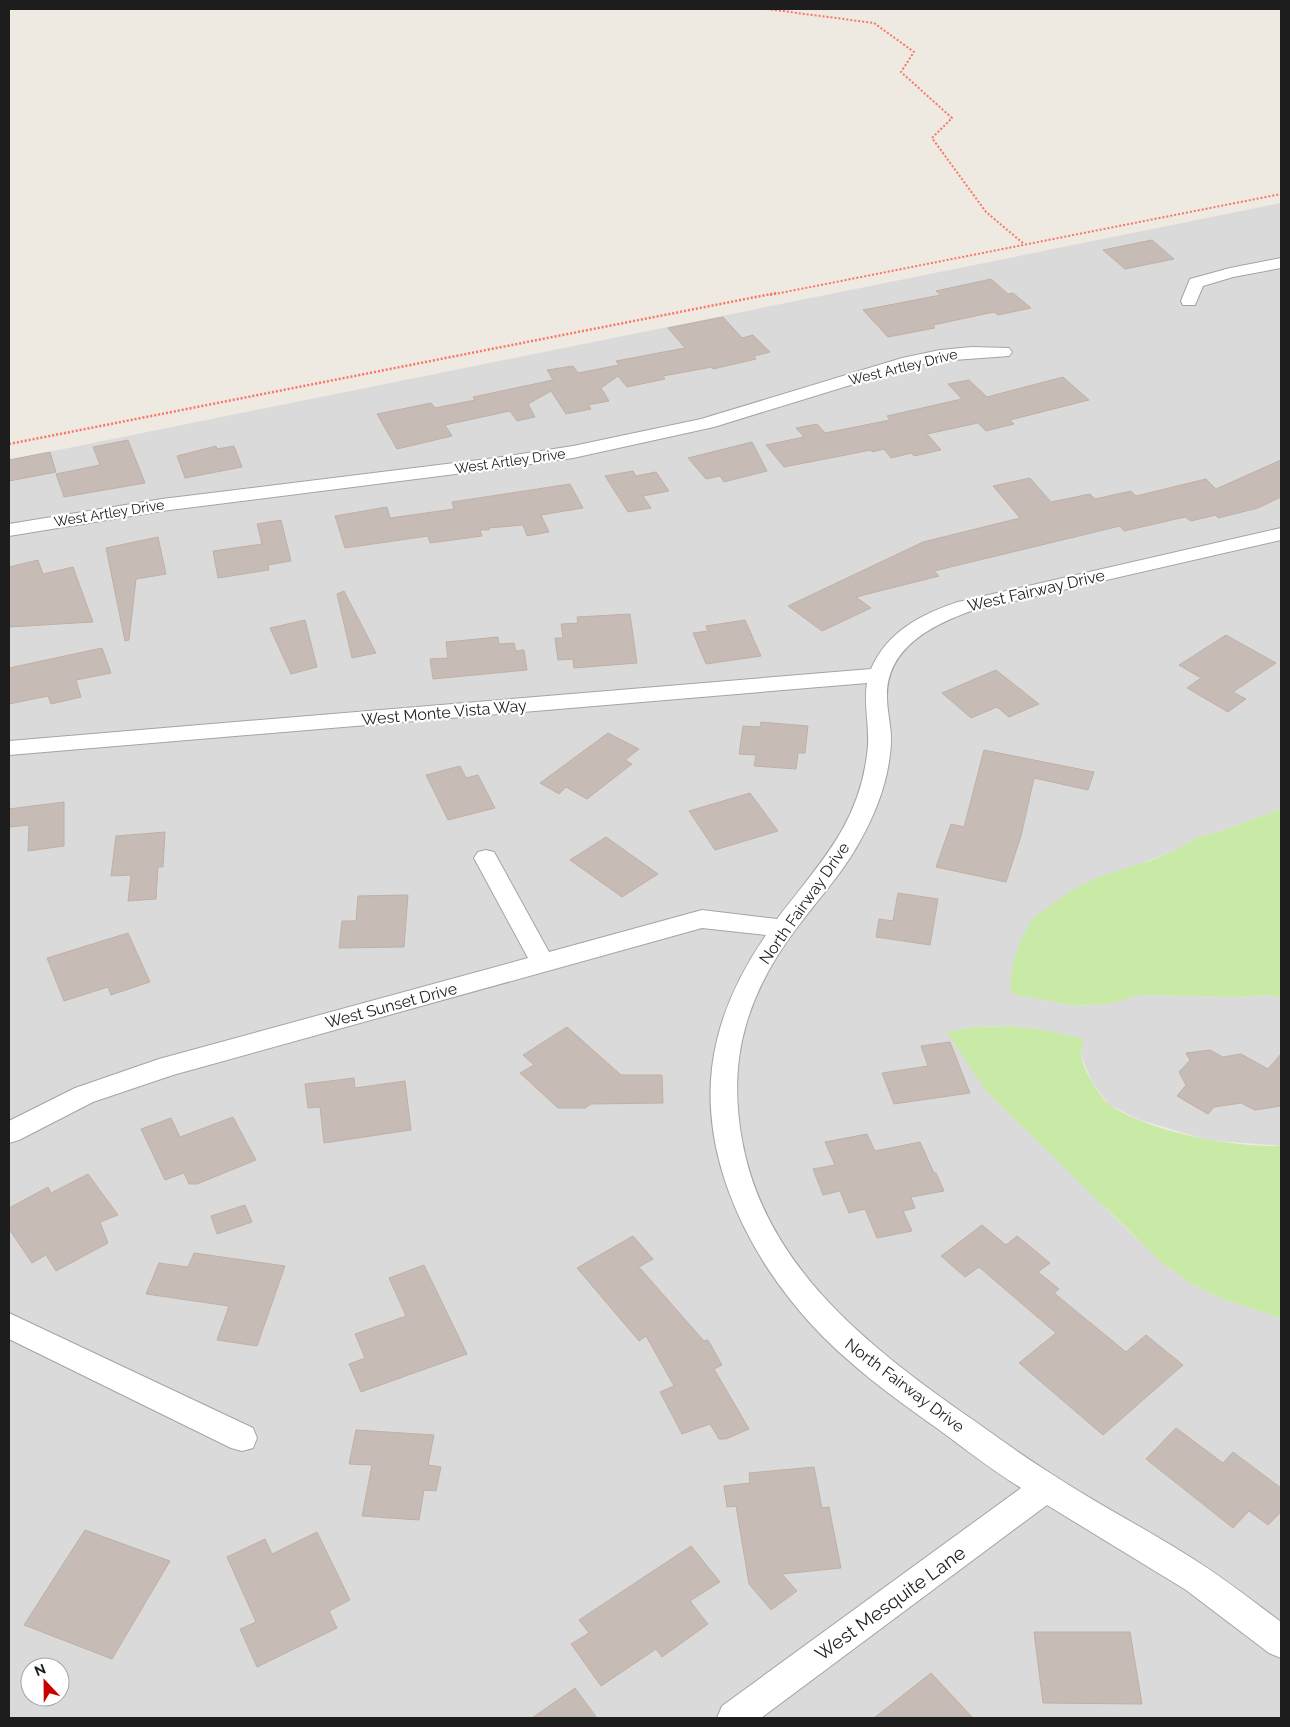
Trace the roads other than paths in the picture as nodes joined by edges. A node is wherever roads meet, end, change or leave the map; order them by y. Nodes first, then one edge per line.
1 (1281, 263) edge
2 (1189, 300) dead end
3 (1003, 352) dead end
4 (9, 530) edge
5 (1281, 534) edge
6 (879, 675) junction
7 (881, 738) joint
8 (9, 748) edge
9 (486, 858) dead end
10 (783, 928) junction
11 (543, 963) junction
12 (9, 1133) edge
13 (9, 1325) edge
14 (242, 1438) dead end
15 (1046, 1488) junction
16 (1281, 1642) edge
17 (734, 1718) edge

1 - 2 street
3 - 4 street, West Artley Drive
5 - 6 street, West Fairway Drive
6 - 7 street, West Fairway Drive
6 - 8 street, West Monte Vista Way
7 - 10 street, North Fairway Drive
9 - 11 street
10 - 11 street, West Sunset Drive
10 - 15 street, North Fairway Drive
11 - 12 street, West Sunset Drive
13 - 14 street
15 - 16 street, North Fairway Drive
15 - 17 street, West Mesquite Lane

